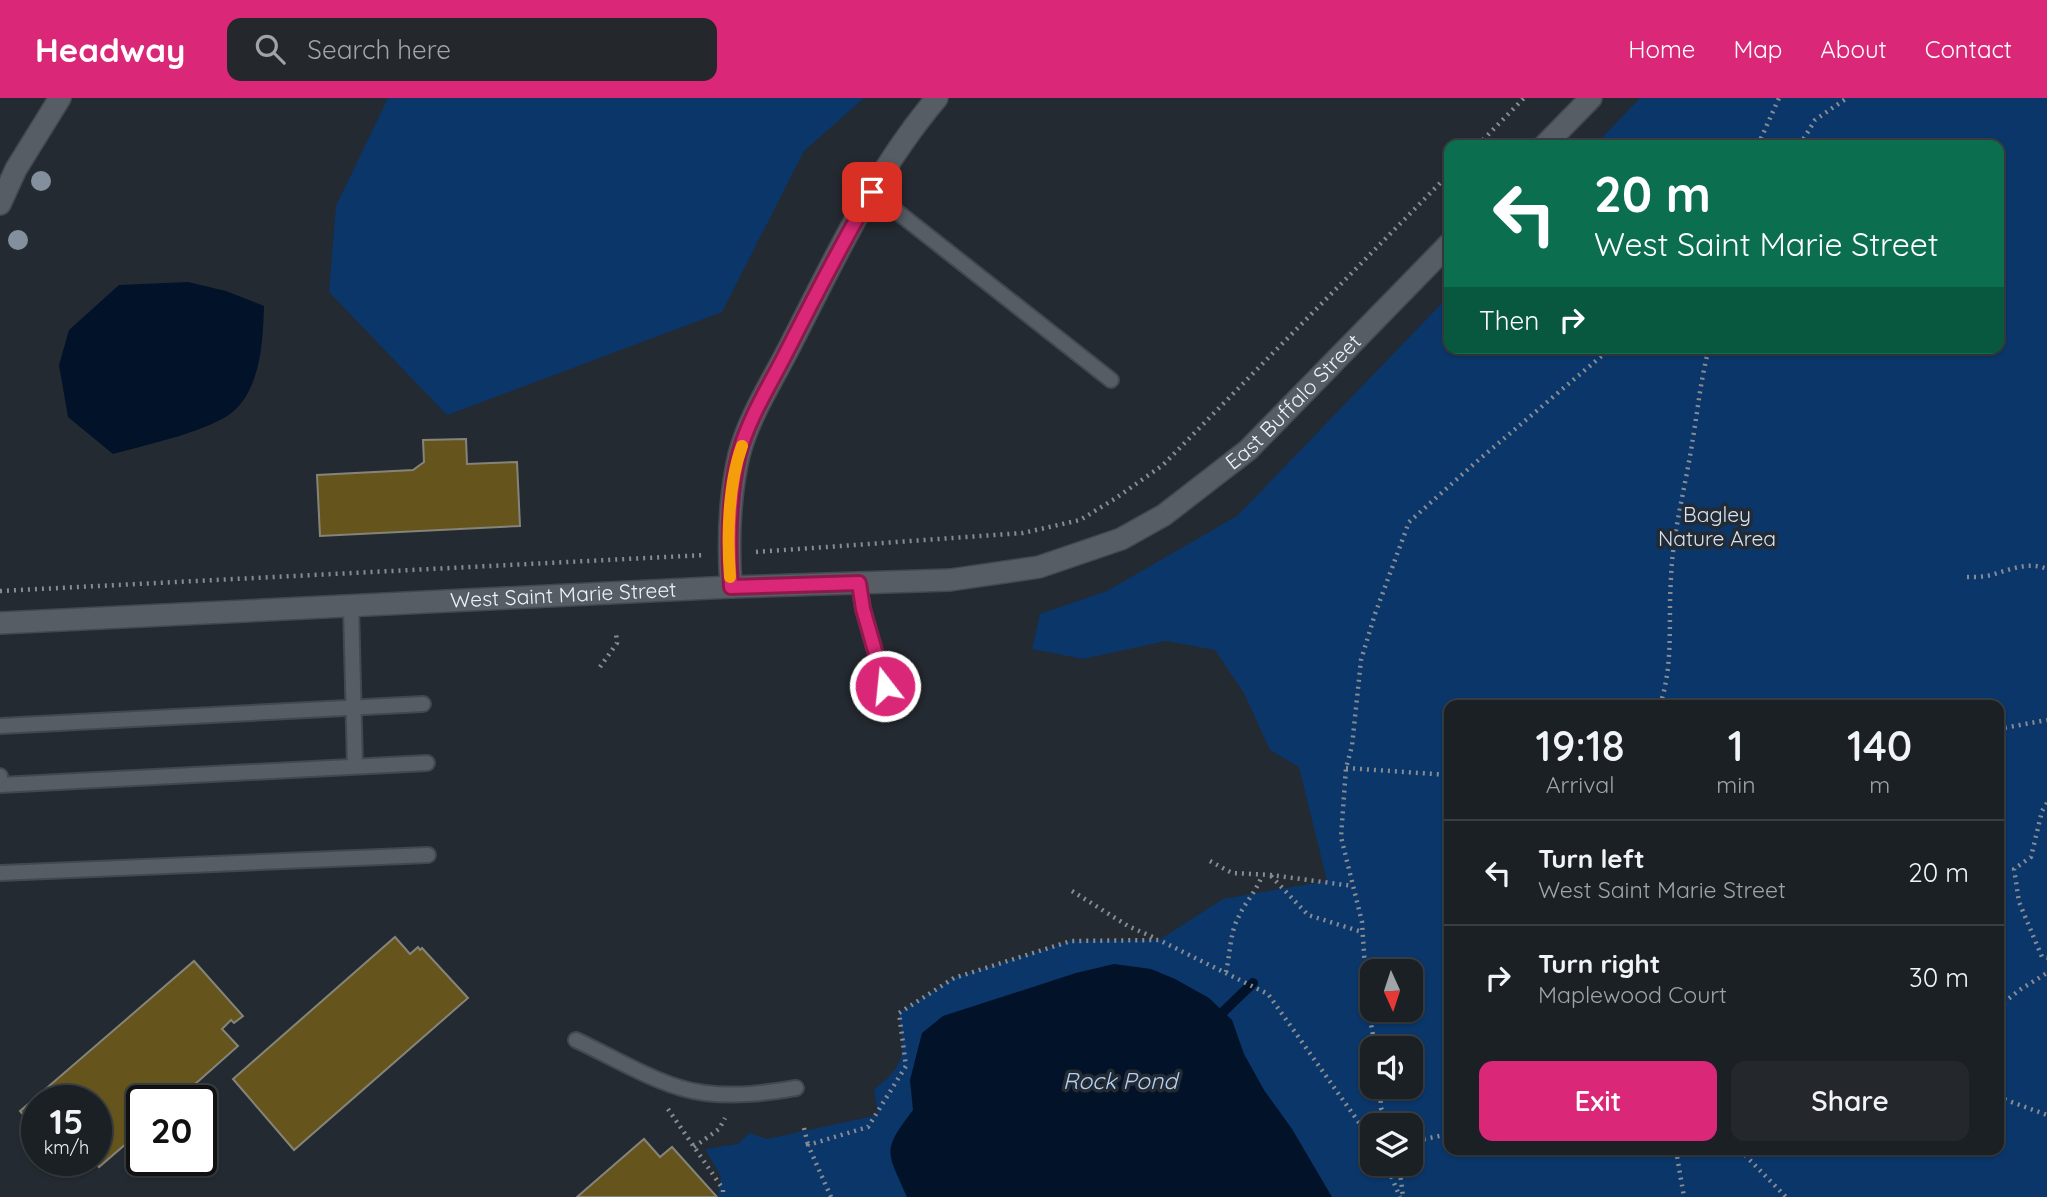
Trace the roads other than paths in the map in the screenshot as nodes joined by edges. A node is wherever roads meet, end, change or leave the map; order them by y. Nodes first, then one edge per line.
1 (60, 98) edge
2 (937, 98) edge
3 (1591, 98) edge
4 (1550, 140) edge
5 (872, 192) junction
6 (0, 204) edge
7 (1444, 249) edge
8 (1111, 380) dead end
9 (1121, 539) joint
10 (859, 583) junction
11 (731, 587) junction
12 (351, 606) junction
13 (0, 623) edge
14 (901, 693) dead end
15 (423, 704) dead end
16 (352, 707) junction
17 (0, 726) edge
18 (427, 762) dead end
19 (355, 766) junction
20 (0, 776) edge
21 (428, 855) dead end
22 (0, 873) edge
23 (576, 1040) dead end
24 (796, 1088) dead end

1 - 6 street
2 - 5 street
3 - 4 street
5 - 8 lane
5 - 11 street
7 - 9 street, East Buffalo Street
9 - 10 street, West Saint Marie Street
10 - 11 street, West Saint Marie Street
10 - 14 lane
11 - 12 street, West Saint Marie Street
12 - 13 street, West Saint Marie Street
12 - 16 lane
15 - 16 lane
16 - 17 lane
16 - 19 lane
18 - 19 lane
19 - 20 lane
21 - 22 lane
23 - 24 lane

